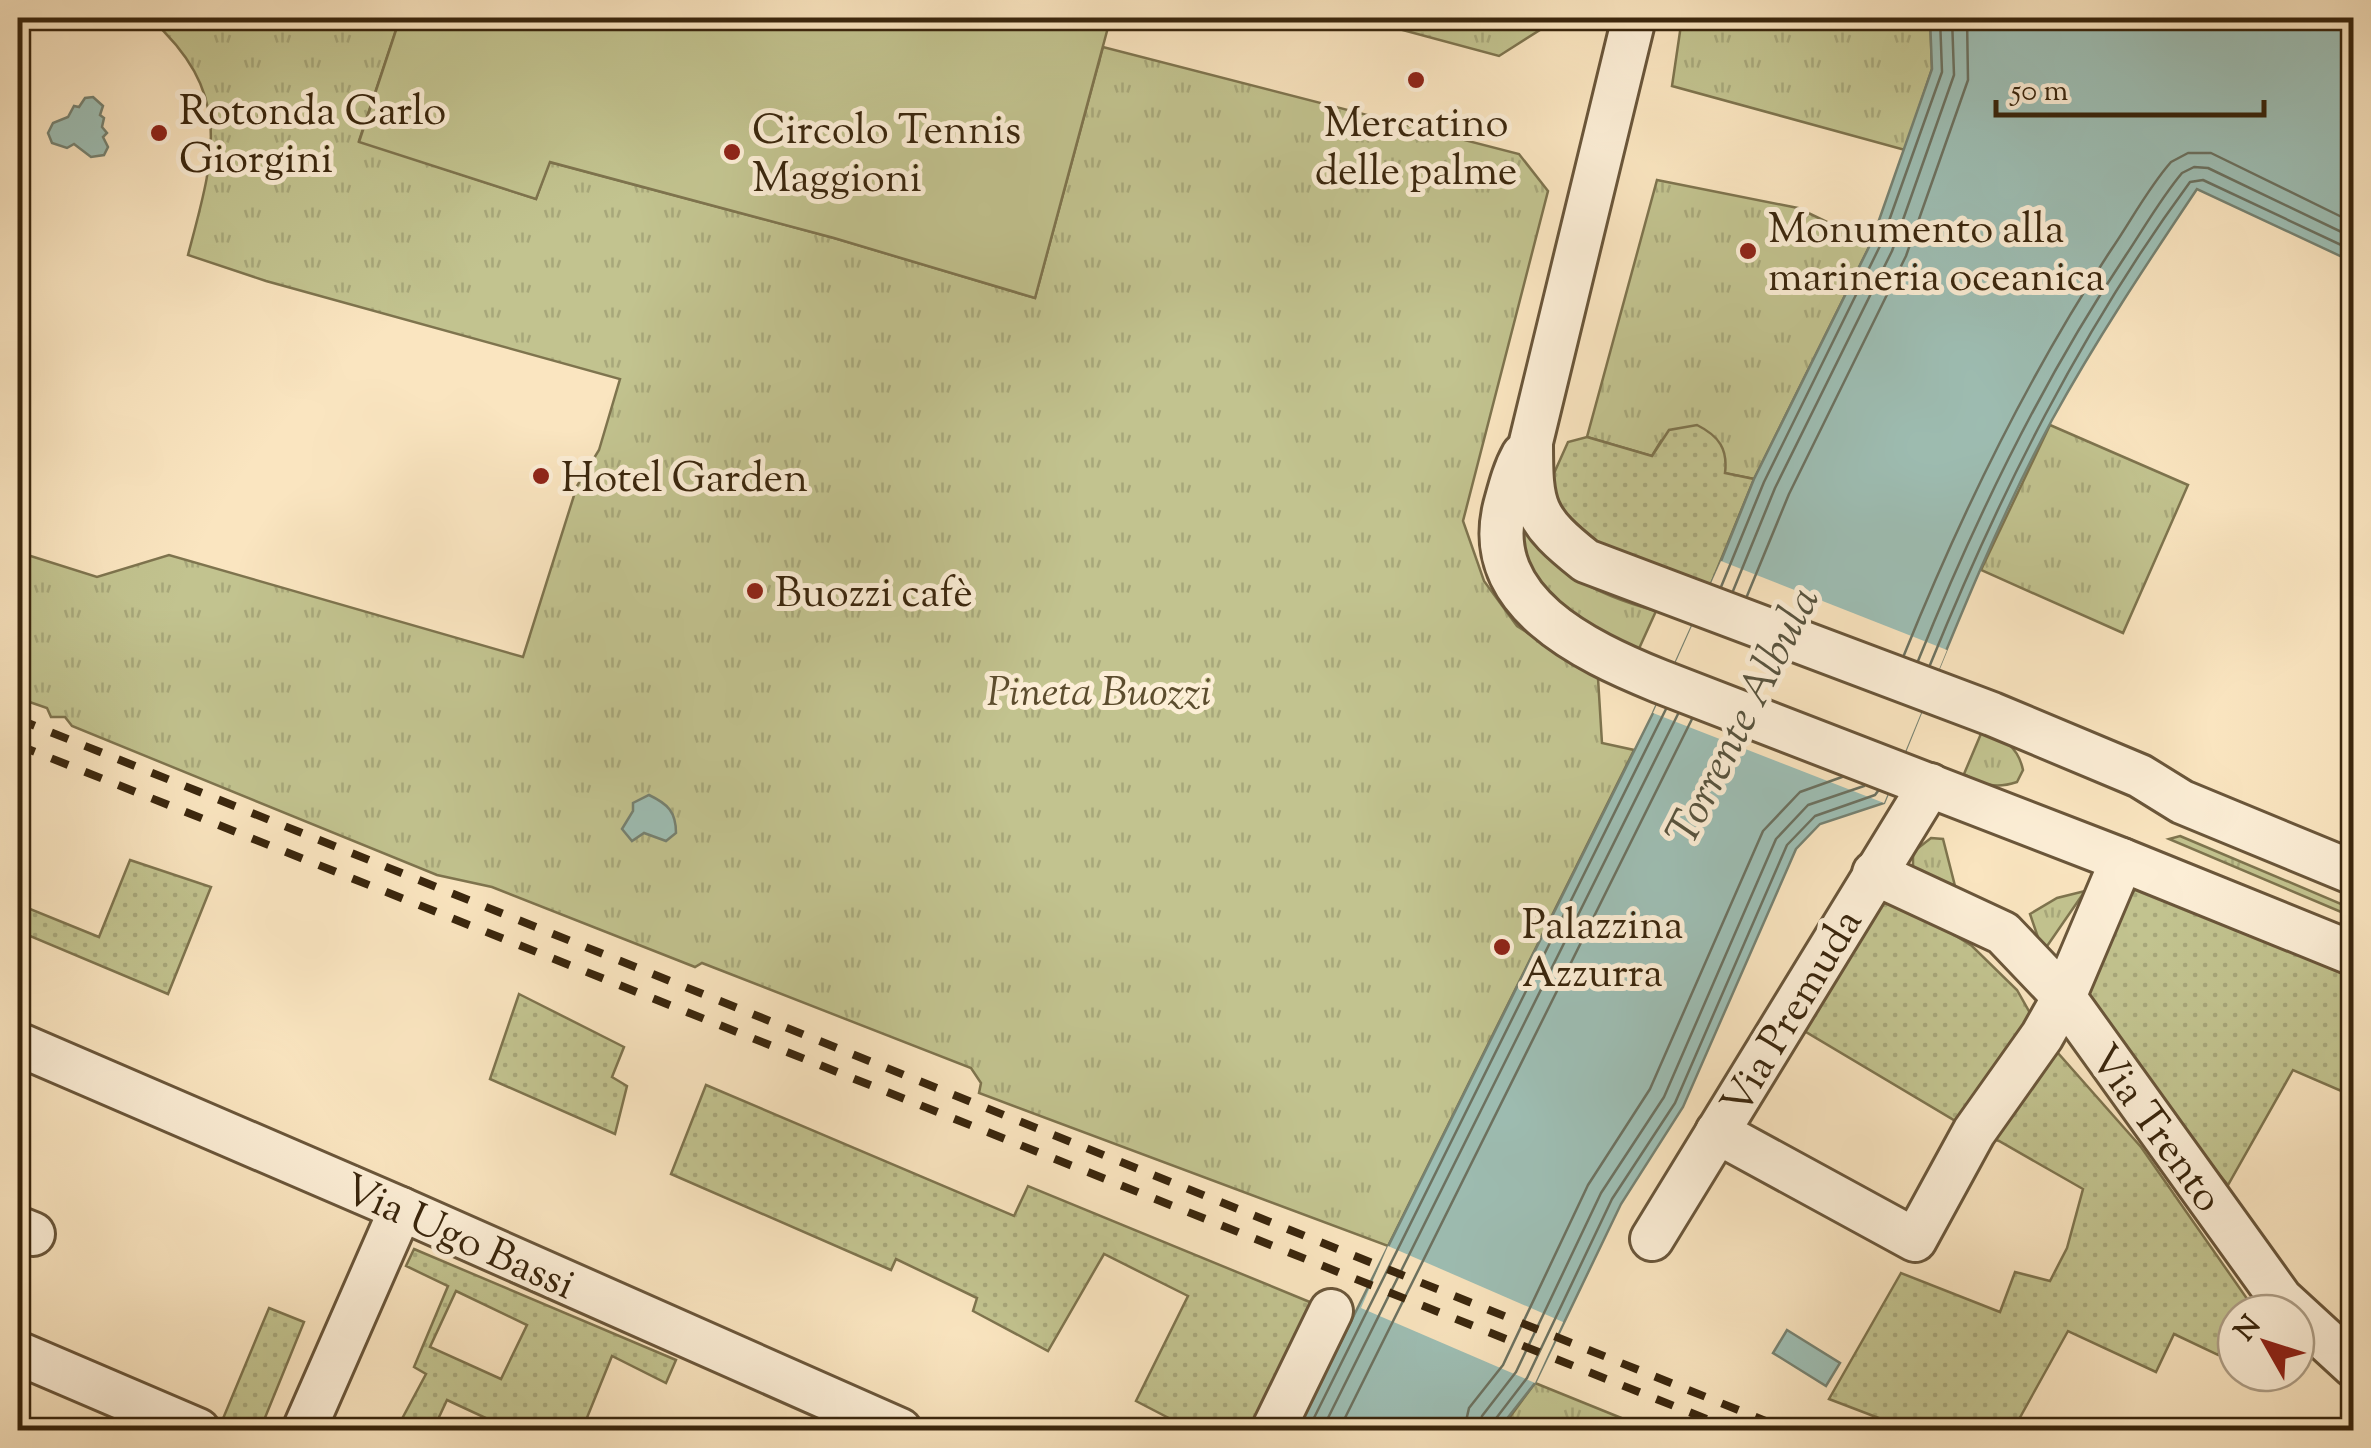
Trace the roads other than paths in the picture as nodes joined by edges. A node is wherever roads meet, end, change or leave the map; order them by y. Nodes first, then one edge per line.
1 (1634, 18) edge
2 (1531, 442) junction
3 (1918, 780) junction
4 (2122, 860) junction
5 (1874, 873) junction
6 (2354, 873) edge
7 (2354, 954) edge
8 (2064, 997) junction
9 (18, 1044) edge
10 (1716, 1132) junction
11 (401, 1209) junction
12 (1652, 1238) dead end
13 (1331, 1312) dead end
14 (18, 1353) edge
15 (2354, 1366) edge
16 (815, 1413) edge
17 (198, 1430) edge
18 (304, 1430) edge
19 (900, 1430) edge
20 (1273, 1430) edge

1 - 2 street
2 - 3 street
2 - 6 street
3 - 4 street
3 - 5 street, Via Premuda
4 - 7 street
4 - 8 street, Via Trento
5 - 8 street
5 - 10 street, Via Premuda
8 - 10 street
8 - 15 street, Via Trento
9 - 11 street, Via Ugo Bassi
10 - 12 street, Via Premuda
11 - 16 street, Via Ugo Bassi
11 - 18 street
13 - 20 street
14 - 17 street
16 - 19 street, Via Ugo Bassi

